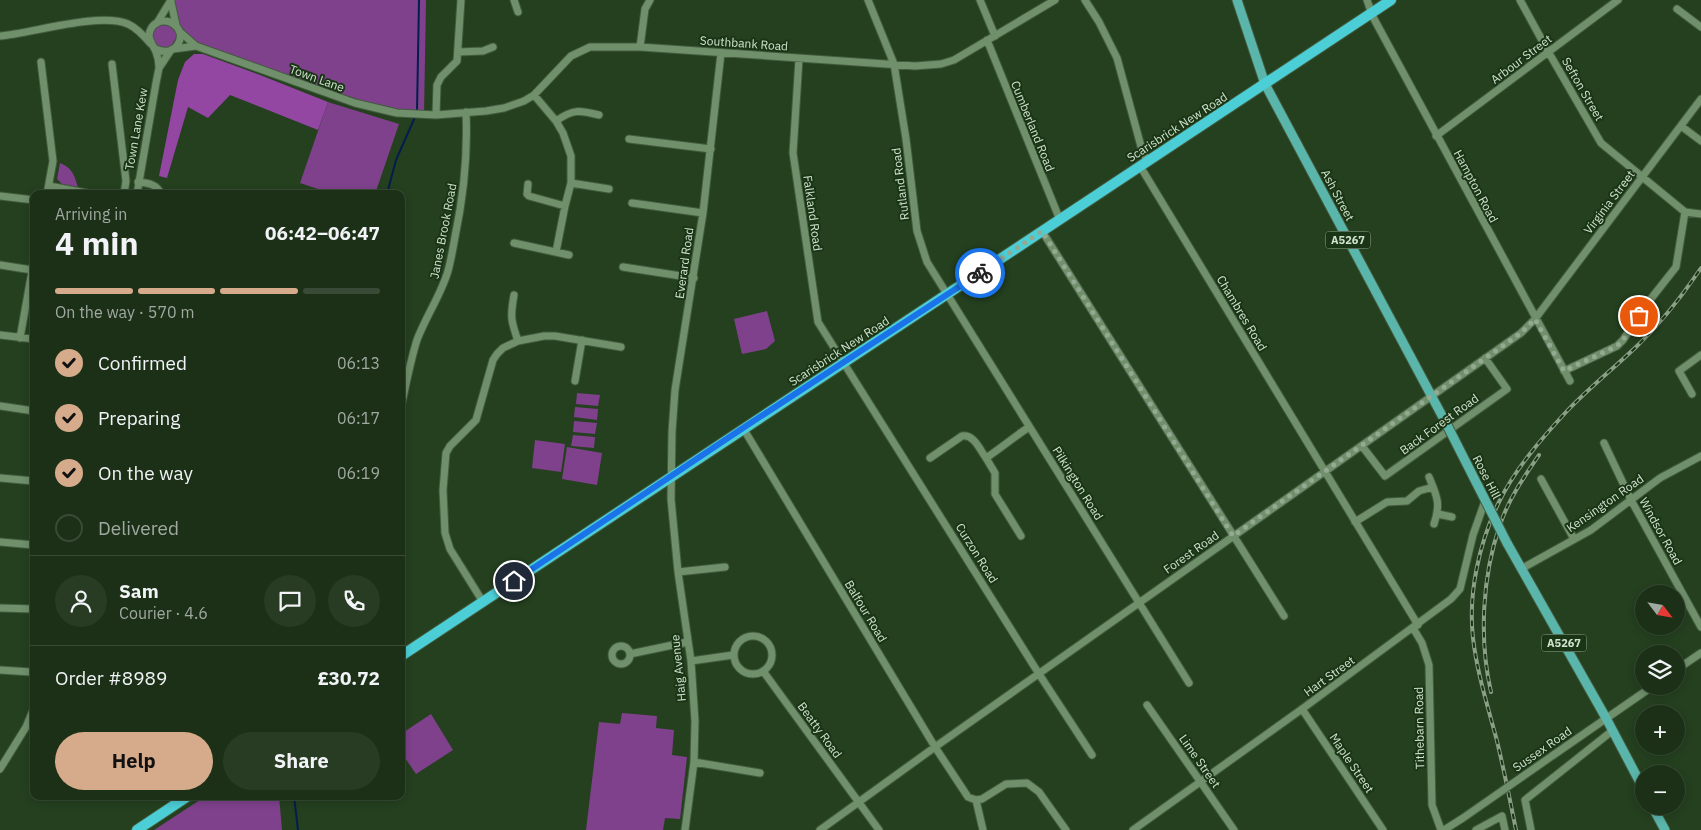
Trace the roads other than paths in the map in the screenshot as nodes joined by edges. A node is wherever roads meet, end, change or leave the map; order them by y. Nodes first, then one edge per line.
1 (461, 0) edge
2 (514, 0) edge
3 (650, 0) edge
4 (868, 0) edge
5 (980, 0) edge
6 (1055, 0) edge
7 (1085, 0) edge
8 (1237, 0) edge
9 (1367, 0) edge
10 (1391, 0) edge
11 (1520, 0) edge
12 (1618, 0) edge
13 (171, 1) edge
14 (1677, 9) dead end
15 (518, 12) dead end
16 (1372, 13) junction
17 (154, 25) junction
18 (134, 27) junction
19 (1701, 27) edge
20 (178, 29) junction
21 (0, 36) edge
22 (995, 36) junction
23 (987, 40) junction
24 (153, 46) junction
25 (196, 46) junction
26 (640, 47) junction
27 (494, 48) dead end
28 (172, 50) junction
29 (458, 52) junction
30 (721, 53) junction
31 (1549, 53) junction
32 (799, 59) junction
33 (41, 62) dead end
34 (112, 64) dead end
35 (894, 64) junction
36 (159, 68) junction
37 (1265, 84) junction
38 (534, 95) junction
39 (1701, 99) edge
40 (466, 112) junction
41 (436, 115) junction
42 (599, 115) dead end
43 (556, 121) junction
44 (1681, 126) junction
45 (1436, 136) junction
46 (629, 139) dead end
47 (1701, 142) edge
48 (711, 148) junction
49 (1144, 163) junction
50 (1642, 177) junction
51 (138, 182) junction
52 (571, 183) junction
53 (528, 184) dead end
54 (609, 189) dead end
55 (48, 190) edge
56 (125, 190) edge
57 (137, 190) edge
58 (159, 190) edge
59 (0, 196) edge
60 (30, 200) edge
61 (632, 204) dead end
62 (564, 206) junction
63 (1684, 212) junction
64 (703, 213) junction
65 (1701, 214) edge
66 (1060, 220) junction
67 (1042, 231) junction
68 (514, 243) dead end
69 (556, 252) junction
70 (569, 255) dead end
71 (0, 265) edge
72 (622, 267) dead end
73 (30, 270) edge
74 (694, 278) junction
75 (30, 281) edge
76 (947, 295) junction
77 (514, 296) dead end
78 (1535, 319) junction
79 (0, 335) edge
80 (20, 338) junction
81 (30, 339) edge
82 (582, 340) junction
83 (518, 341) junction
84 (621, 347) dead end
85 (1701, 355) edge
86 (1485, 358) junction
87 (843, 363) junction
88 (1564, 371) junction
89 (575, 381) dead end
90 (1570, 381) dead end
91 (405, 390) edge
92 (1692, 394) dead end
93 (1432, 396) junction
94 (0, 406) edge
95 (30, 410) edge
96 (1029, 427) junction
97 (743, 428) junction
98 (1604, 443) dead end
99 (1362, 446) junction
100 (1701, 456) edge
101 (930, 458) dead end
102 (986, 458) junction
103 (1325, 471) junction
104 (671, 476) junction
105 (1429, 477) dead end
106 (0, 478) edge
107 (1541, 479) dead end
108 (30, 481) edge
109 (1433, 487) junction
110 (1632, 500) junction
111 (1485, 501) junction
112 (1438, 514) junction
113 (1452, 517) dead end
114 (1355, 522) junction
115 (1434, 524) dead end
116 (1021, 536) dead end
117 (1233, 536) junction
118 (1574, 539) junction
119 (0, 542) edge
120 (30, 545) edge
121 (725, 567) dead end
122 (1521, 569) junction
123 (678, 572) junction
124 (483, 602) junction
125 (1140, 603) junction
126 (0, 608) edge
127 (30, 609) edge
128 (1284, 616) dead end
129 (1415, 626) junction
130 (1701, 628) edge
131 (687, 642) junction
132 (405, 653) edge
133 (1701, 653) edge
134 (630, 654) dead end
135 (733, 655) junction
136 (690, 661) junction
137 (1685, 664) edge
138 (0, 670) edge
139 (763, 671) junction
140 (30, 672) edge
141 (1040, 674) junction
142 (1189, 683) dead end
143 (1640, 695) edge
144 (1147, 705) dead end
145 (1302, 709) junction
146 (30, 718) edge
147 (1606, 718) junction
148 (1612, 731) junction
149 (935, 747) junction
150 (1092, 755) dead end
151 (694, 762) junction
152 (0, 768) edge
153 (760, 773) dead end
154 (1635, 773) edge
155 (1200, 782) junction
156 (182, 800) edge
157 (976, 800) junction
158 (859, 802) junction
159 (1657, 815) edge
160 (137, 830) edge
161 (686, 830) edge
162 (820, 830) edge
163 (879, 830) edge
164 (983, 830) edge
165 (1066, 830) edge
166 (1133, 830) edge
167 (1234, 830) edge
168 (1383, 830) edge
169 (1443, 830) edge
170 (1476, 830) edge
171 (1505, 830) edge
172 (1531, 830) edge
173 (1665, 830) edge

1 - 29 street
2 - 15 street
3 - 26 street
4 - 35 street, Rutland Road
5 - 22 street
6 - 22 street, Southbank Road
7 - 49 street, Chambres Road
8 - 37 main road, A5267
9 - 16 street, Hampton Road
10 - 16 highway, Scarisbrick New Road
11 - 31 street, Sefton Street
12 - 31 street, Arbour Street
13 - 17 street
13 - 20 street
14 - 19 street
16 - 37 highway, Scarisbrick New Road
16 - 45 street, Hampton Road
17 - 18 street
17 - 20 street
17 - 24 street
18 - 21 street
18 - 24 street
20 - 25 street, Town Lane
20 - 28 street
22 - 23 street, Southbank Road
23 - 35 street, Southbank Road
23 - 66 street, Cumberland Road
24 - 28 street
24 - 36 street, Town Lane Kew
25 - 28 street, Town Lane
25 - 41 street, Town Lane
26 - 30 street, Southbank Road
26 - 38 street, Southbank Road
27 - 29 street
28 - 36 street, Town Lane Kew
29 - 41 street
30 - 32 street, Southbank Road
30 - 48 street, Everard Road
31 - 45 street, Arbour Street
31 - 50 street, Sefton Street
32 - 35 street, Southbank Road
32 - 87 street, Falkland Road
33 - 55 street
34 - 56 street
35 - 76 street, Rutland Road
36 - 51 street, Town Lane Kew
37 - 49 highway, Scarisbrick New Road
37 - 93 main road, Ash Street / A5267
38 - 40 street, Southbank Road
38 - 43 street
39 - 44 street, Virginia Street
40 - 41 street, Southbank Road
40 - 91 street, Janes Brook Road
42 - 43 street
43 - 52 street
44 - 47 street
44 - 50 street, Virginia Street
45 - 78 street, Hampton Road
46 - 48 street
48 - 64 street, Everard Road
49 - 66 highway, Scarisbrick New Road
49 - 103 street, Chambres Road
50 - 63 street, Sefton Street
50 - 78 street, Virginia Street
51 - 57 street, Town Lane Kew
51 - 58 street
52 - 54 street
52 - 62 street
53 - 62 street
59 - 60 street
61 - 64 street
62 - 69 street
63 - 65 street
63 - 88 street
64 - 74 street, Everard Road
66 - 67 highway, Scarisbrick New Road
67 - 76 highway, Scarisbrick New Road
67 - 117 street
68 - 69 street
69 - 70 street
71 - 73 street
72 - 74 street
74 - 104 street, Everard Road
75 - 80 street
76 - 87 highway, Scarisbrick New Road
76 - 96 street, Pilkington Road
77 - 83 street
78 - 86 street, Forest Road
78 - 88 street, Hampton Road
79 - 80 street
80 - 81 street
82 - 83 street
82 - 84 street
82 - 89 street
83 - 124 street
85 - 92 street
86 - 93 street, Forest Road
86 - 99 street, Back Forest Road
87 - 97 highway, Scarisbrick New Road
87 - 141 street, Curzon Road
88 - 90 street, Hampton Road
93 - 99 street, Forest Road
93 - 111 main road, Rose Hill / A5267, bridge
94 - 95 street
96 - 102 street
96 - 125 street, Pilkington Road
97 - 104 highway, Scarisbrick New Road
97 - 149 street, Balfour Road
98 - 110 street, Windsor Road
99 - 103 street, Forest Road
100 - 110 street, Kensington Road
101 - 102 street
102 - 116 street
103 - 114 street, Chambres Road
103 - 117 street, Forest Road
104 - 123 street, Haig Avenue
104 - 124 highway, Scarisbrick New Road
105 - 109 street
106 - 108 street
107 - 118 street
109 - 112 street
109 - 114 street
110 - 118 street, Kensington Road
110 - 130 street, Windsor Road
111 - 122 main road, Rose Hill / A5267, bridge
111 - 129 street, Hart Street
112 - 113 street
112 - 115 street
114 - 129 street, Tithebarn Road
117 - 125 street, Forest Road
117 - 128 street
118 - 122 street, Kensington Road
119 - 120 street
121 - 123 street
122 - 147 main road, A5267
123 - 131 street, Haig Avenue
124 - 132 highway, Scarisbrick New Road
125 - 141 street, Forest Road
125 - 142 street, Pilkington Road
126 - 127 street
129 - 145 street, Hart Street
129 - 169 street, Tithebarn Road
131 - 134 street
131 - 136 street, Haig Avenue
133 - 137 street
135 - 136 street
135 - 139 street
135 - 139 street
136 - 151 street, Haig Avenue
138 - 140 street
139 - 158 street, Beatty Road
141 - 149 street, Forest Road
141 - 150 street, Curzon Road
143 - 147 street, Sussex Road
144 - 155 street, Lime Street
145 - 155 street, Hart Street
145 - 168 street, Maple Street
146 - 152 street
147 - 148 main road, A5267
147 - 169 street, Sussex Road, bridge
148 - 154 main road, A5267
148 - 172 street
149 - 157 street, Balfour Road
149 - 158 street, Forest Road
151 - 153 street
151 - 161 street, Haig Avenue
155 - 166 street, Hart Street
155 - 167 street, Lime Street
156 - 160 highway
157 - 164 street
157 - 165 street
158 - 162 street, Forest Road
158 - 163 street
159 - 173 main road
170 - 171 street

